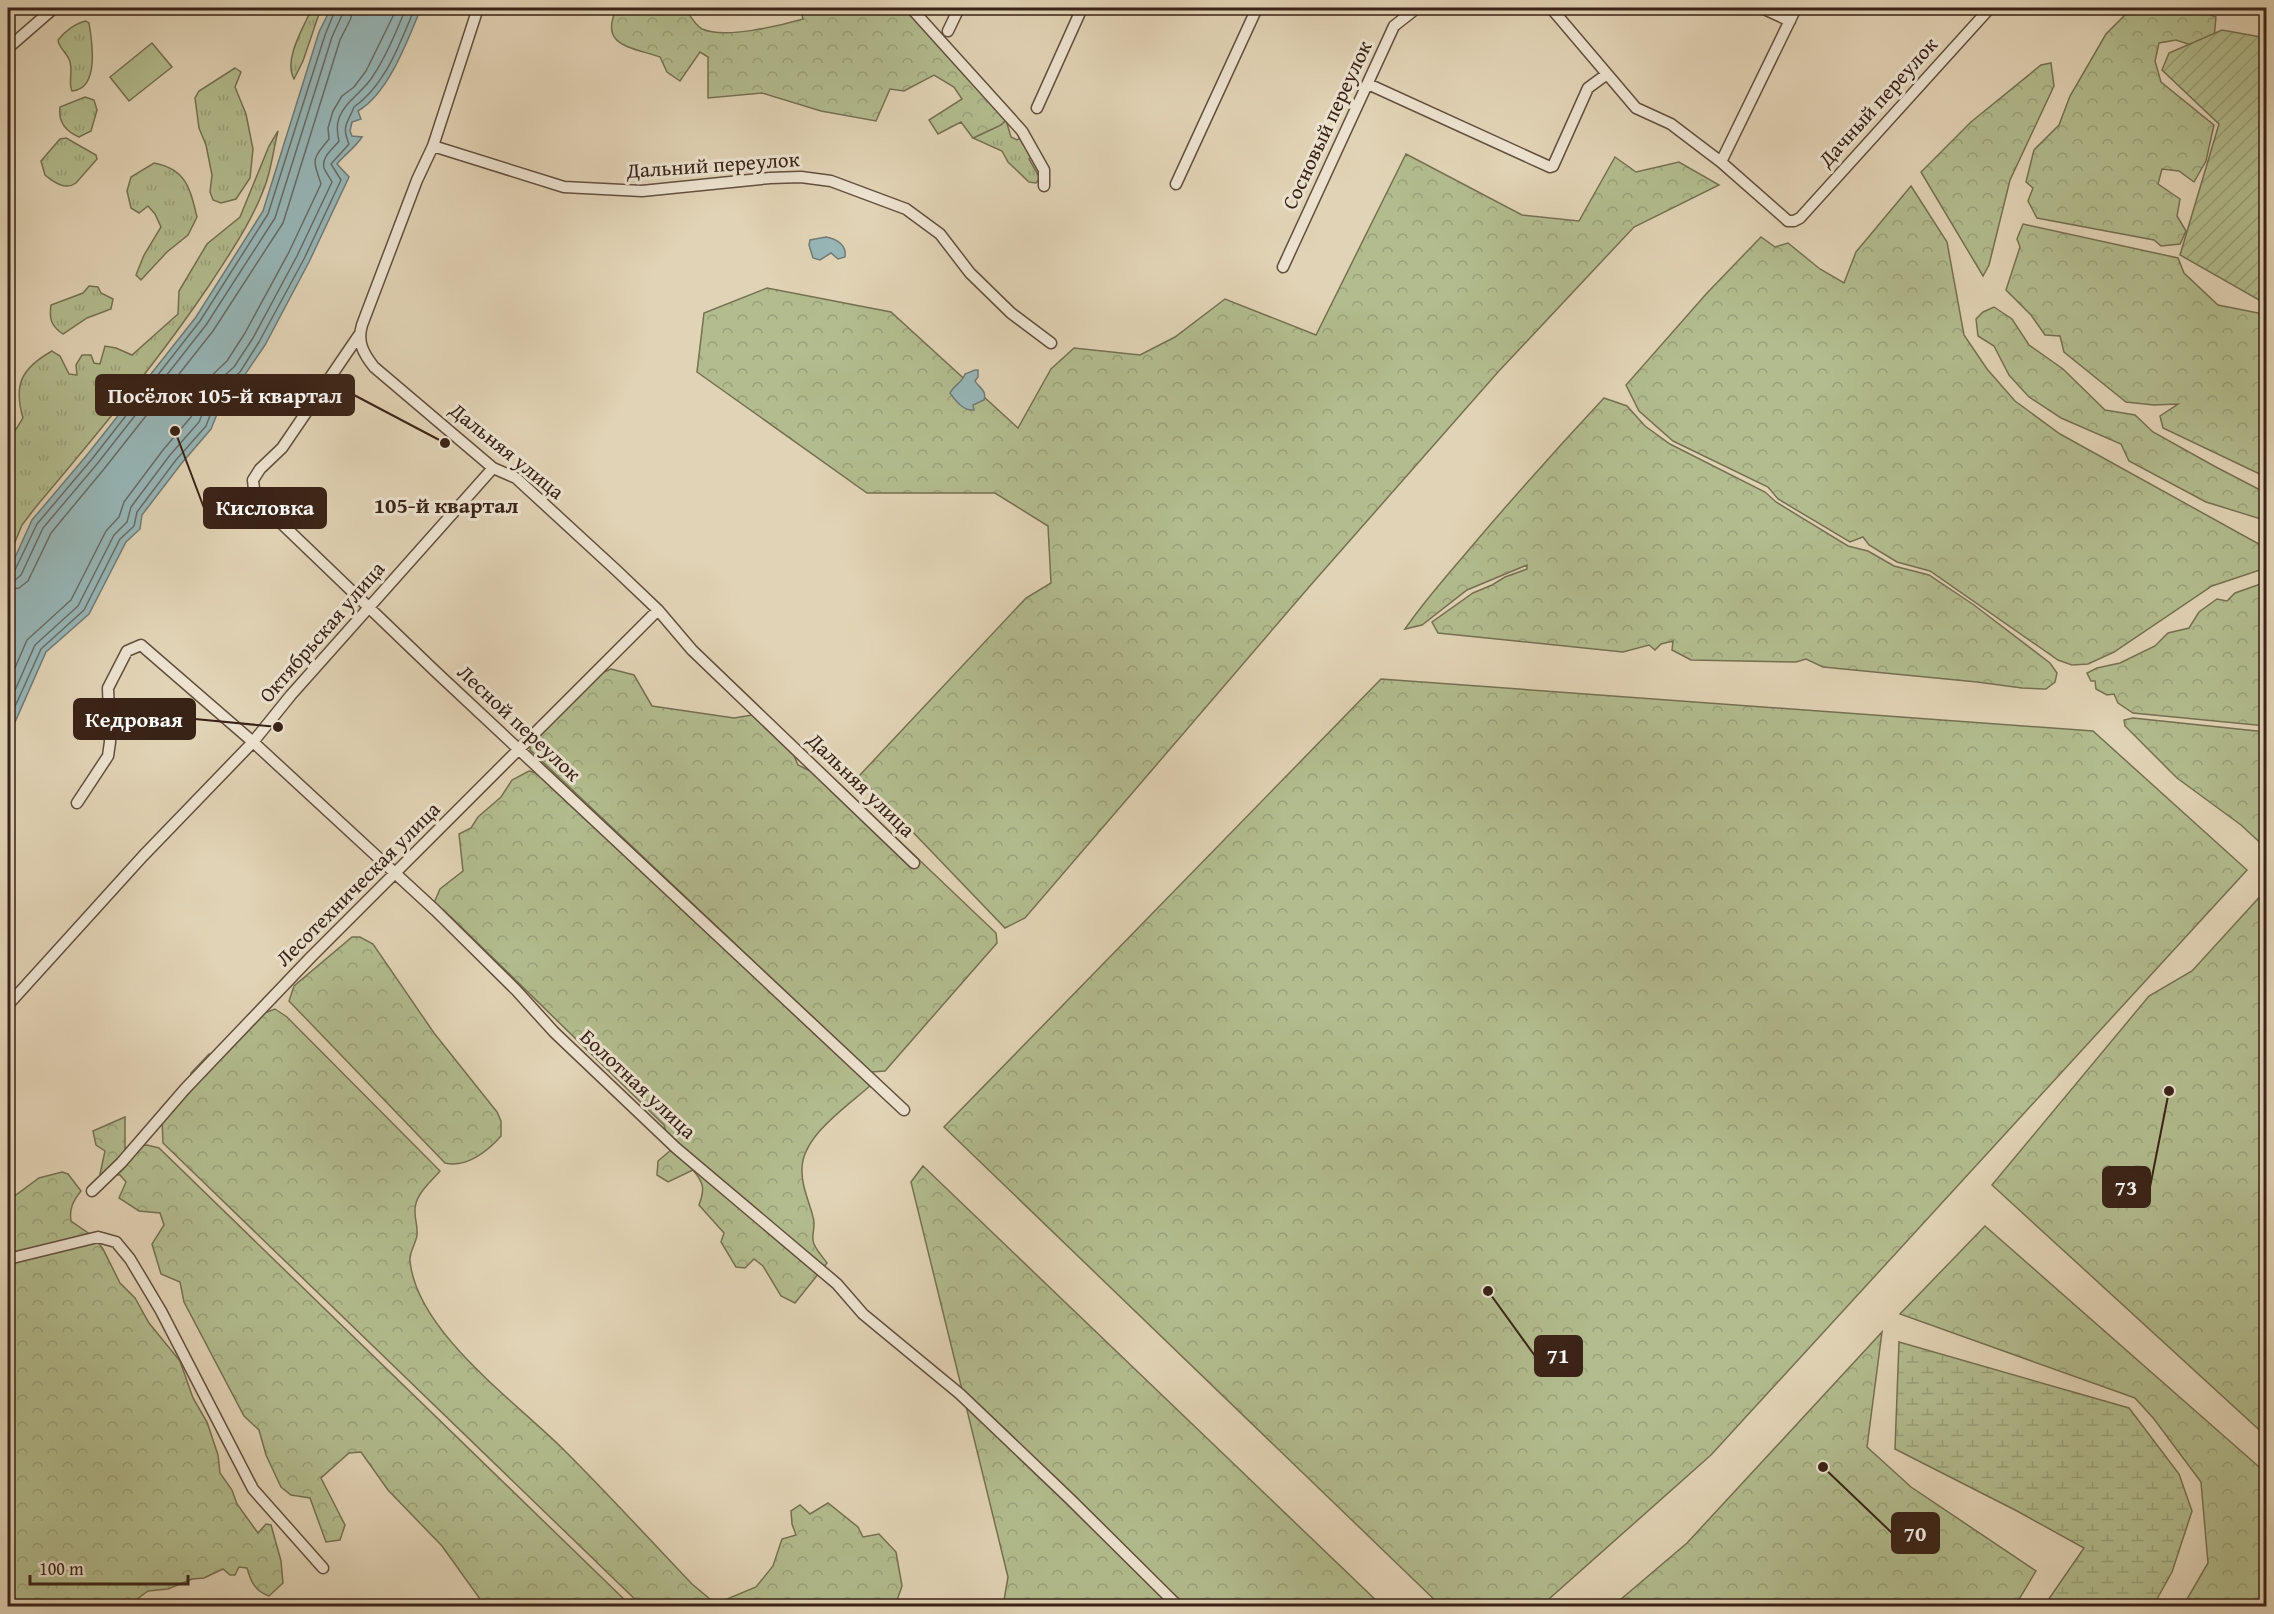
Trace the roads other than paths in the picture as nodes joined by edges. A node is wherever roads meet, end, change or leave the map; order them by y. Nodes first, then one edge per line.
1 (54, 8) edge
2 (478, 8) edge
3 (911, 8) edge
4 (958, 8) edge
5 (1082, 8) edge
6 (1257, 8) edge
7 (1416, 8) edge
8 (1551, 8) edge
9 (1762, 8) edge
10 (1796, 8) edge
11 (1990, 8) edge
12 (1790, 21) junction
13 (948, 31) dead end
14 (8, 48) edge
15 (1607, 74) junction
16 (1368, 84) junction
17 (1037, 108) dead end
18 (433, 146) junction
19 (1721, 162) junction
20 (1176, 184) dead end
21 (1044, 186) dead end
22 (1283, 267) dead end
23 (359, 335) junction
24 (1051, 342) dead end
25 (493, 468) junction
26 (368, 608) junction
27 (658, 610) junction
28 (253, 742) junction
29 (520, 750) junction
30 (77, 803) dead end
31 (914, 863) dead end
32 (395, 874) junction
33 (8, 1005) edge
34 (904, 1110) dead end
35 (92, 1191) dead end
36 (8, 1259) edge
37 (322, 1568) dead end
38 (1178, 1606) edge

1 - 14 street
2 - 18 street
3 - 21 street
4 - 13 street
5 - 17 street
6 - 20 street
7 - 16 street, Сосновый переулок
8 - 15 street
9 - 12 street
10 - 12 street
11 - 19 street, Дачный переулок
12 - 19 street
15 - 16 street
15 - 19 street
16 - 22 street, Сосновый переулок
18 - 23 street
18 - 24 street, Дальний переулок
23 - 25 street, Дальняя улица
23 - 26 street, Лесной переулок
25 - 26 street, Октябрьская улица
25 - 27 street, Дальняя улица
26 - 28 street, Октябрьская улица
26 - 29 street, Лесной переулок
27 - 29 street, Лесотехническая улица
27 - 31 street, Дальняя улица
28 - 30 street, Болотная улица
28 - 32 street, Болотная улица
28 - 33 street, Октябрьская улица
29 - 32 street, Лесотехническая улица
29 - 34 street, Лесной переулок
32 - 35 street, Лесотехническая улица
32 - 38 street, Болотная улица
36 - 37 street

